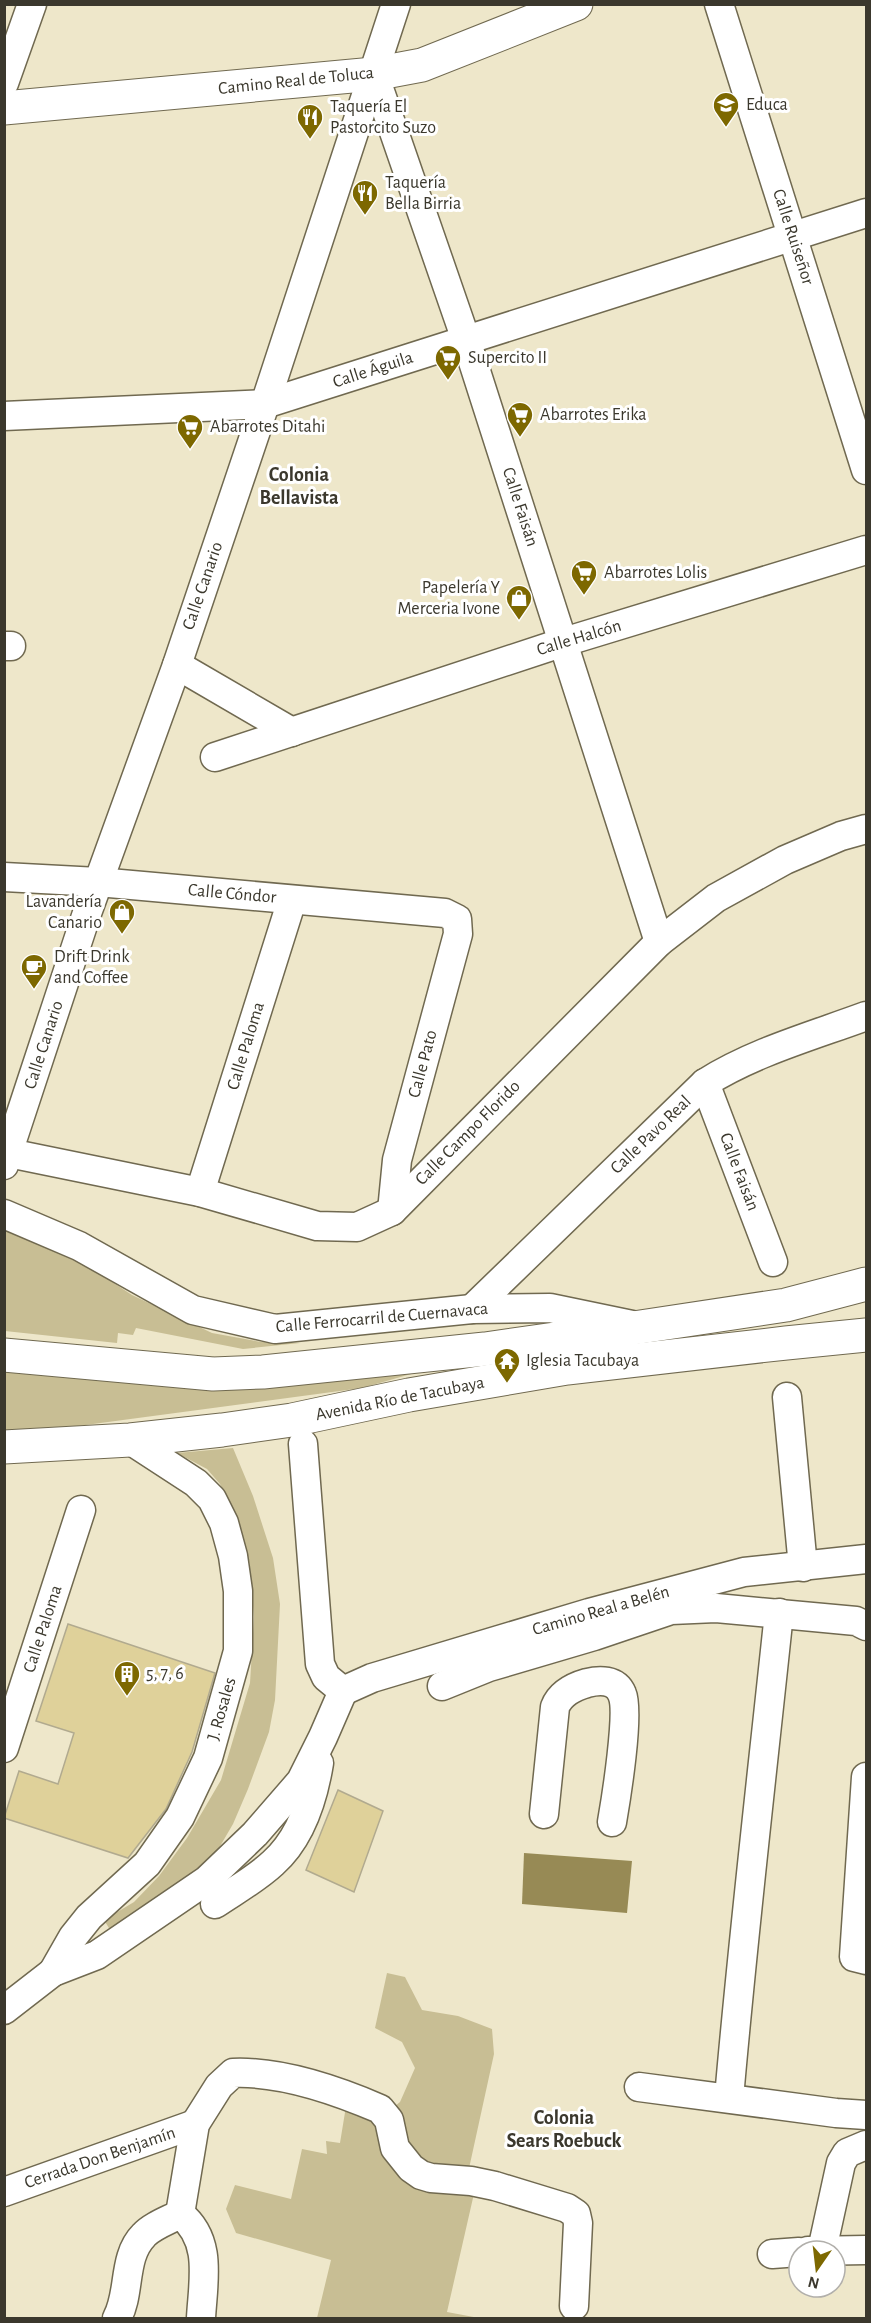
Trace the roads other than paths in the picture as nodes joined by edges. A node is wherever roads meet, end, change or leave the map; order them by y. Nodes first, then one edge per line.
1 (32, 4) edge
2 (396, 4) edge
3 (576, 4) edge
4 (718, 4) edge
5 (374, 74) junction
6 (4, 83) edge
7 (4, 108) edge
8 (867, 213) edge
9 (793, 238) junction
10 (466, 340) junction
11 (265, 404) junction
12 (4, 416) edge
13 (867, 470) edge
14 (867, 550) edge
15 (564, 642) junction
16 (177, 665) junction
17 (292, 732) junction
18 (215, 757) dead end
19 (867, 829) edge
20 (4, 878) edge
21 (99, 882) junction
22 (292, 900) junction
23 (457, 919) joint
24 (659, 942) junction
25 (867, 1016) edge
26 (705, 1083) junction
27 (6, 1157) edge
28 (200, 1192) junction
29 (392, 1211) junction
30 (4, 1214) edge
31 (773, 1262) dead end
32 (867, 1284) edge
33 (472, 1309) junction
34 (640, 1327) junction
35 (867, 1335) edge
36 (4, 1355) edge
37 (787, 1397) dead end
38 (130, 1440) junction
39 (91, 1442) junction
40 (303, 1444) dead end
41 (4, 1447) edge
42 (4, 1463) edge
43 (81, 1510) dead end
44 (867, 1558) edge
45 (803, 1567) junction
46 (779, 1613) junction
47 (591, 1624) junction
48 (867, 1626) edge
49 (601, 1679) junction
50 (442, 1686) dead end
51 (343, 1692) junction
52 (323, 1737) junction
53 (4, 1748) edge
54 (867, 1777) edge
55 (544, 1814) dead end
56 (612, 1822) dead end
57 (215, 1904) dead end
58 (867, 1960) edge
59 (53, 1972) junction
60 (4, 1987) edge
61 (4, 2010) edge
62 (639, 2087) dead end
63 (729, 2098) junction
64 (867, 2115) edge
65 (195, 2124) junction
66 (867, 2145) edge
67 (4, 2192) edge
68 (180, 2214) junction
69 (806, 2239) edge
70 (867, 2250) edge
71 (847, 2251) edge
72 (574, 2306) dead end
73 (128, 2315) edge
74 (201, 2319) edge

1 - 6 street
2 - 5 street, Calle Canario
3 - 5 main road, Camino Real de Toluca
4 - 9 street, Calle Ruiseñor
5 - 7 main road, Camino Real de Toluca
5 - 10 street, Calle Faisán
5 - 11 street, Calle Canario
8 - 9 street, Calle Águila
9 - 10 street, Calle Águila
9 - 13 street, Calle Ruiseñor
10 - 11 street, Calle Águila
10 - 15 street, Calle Faisán
11 - 12 street, Calle Águila
11 - 16 street, Calle Canario
14 - 15 street, Calle Halcón
15 - 17 street, Calle Halcón
15 - 24 street, Calle Faisán
16 - 17 street
16 - 21 street, Calle Canario
17 - 18 street, Calle Halcón
19 - 24 street, Calle Campo Florido
20 - 21 street, Calle Cóndor
21 - 22 street, Calle Cóndor
21 - 27 street, Calle Canario
22 - 23 street, Calle Cóndor
22 - 28 street, Calle Paloma
23 - 29 street, Calle Pato
24 - 29 street, Calle Campo Florido
25 - 26 street, Calle Pavo Real
26 - 31 street, Calle Faisán
26 - 33 street, Calle Pavo Real
27 - 28 street, Calle Campo Florido
28 - 29 street, Calle Campo Florido
30 - 33 street, Calle Ferrocarril de Cuernavaca
32 - 34 main road, Avenida Río de Tacubaya
33 - 34 street, Calle Ferrocarril de Cuernavaca
34 - 36 main road, Avenida Río de Tacubaya
35 - 38 main road, Avenida Río de Tacubaya
37 - 45 street
38 - 39 main road, Avenida Río de Tacubaya
38 - 59 street, J. Rosales
39 - 41 main road, Avenida Río de Tacubaya
39 - 42 main road
40 - 51 street
43 - 53 street, Calle Paloma
44 - 45 street, Camino Real a Belén
45 - 47 street, Camino Real a Belén
46 - 47 street
46 - 48 street
46 - 63 street
47 - 49 street
47 - 50 street
47 - 51 street, Camino Real a Belén
49 - 55 street
49 - 56 street
51 - 52 street
52 - 57 street
52 - 59 street
54 - 58 street
59 - 60 street
59 - 61 street
62 - 63 street
63 - 64 street
65 - 67 street, Cerrada Don Benjamín
65 - 68 street
65 - 72 street
66 - 69 street
68 - 73 street
68 - 74 street
70 - 71 street

